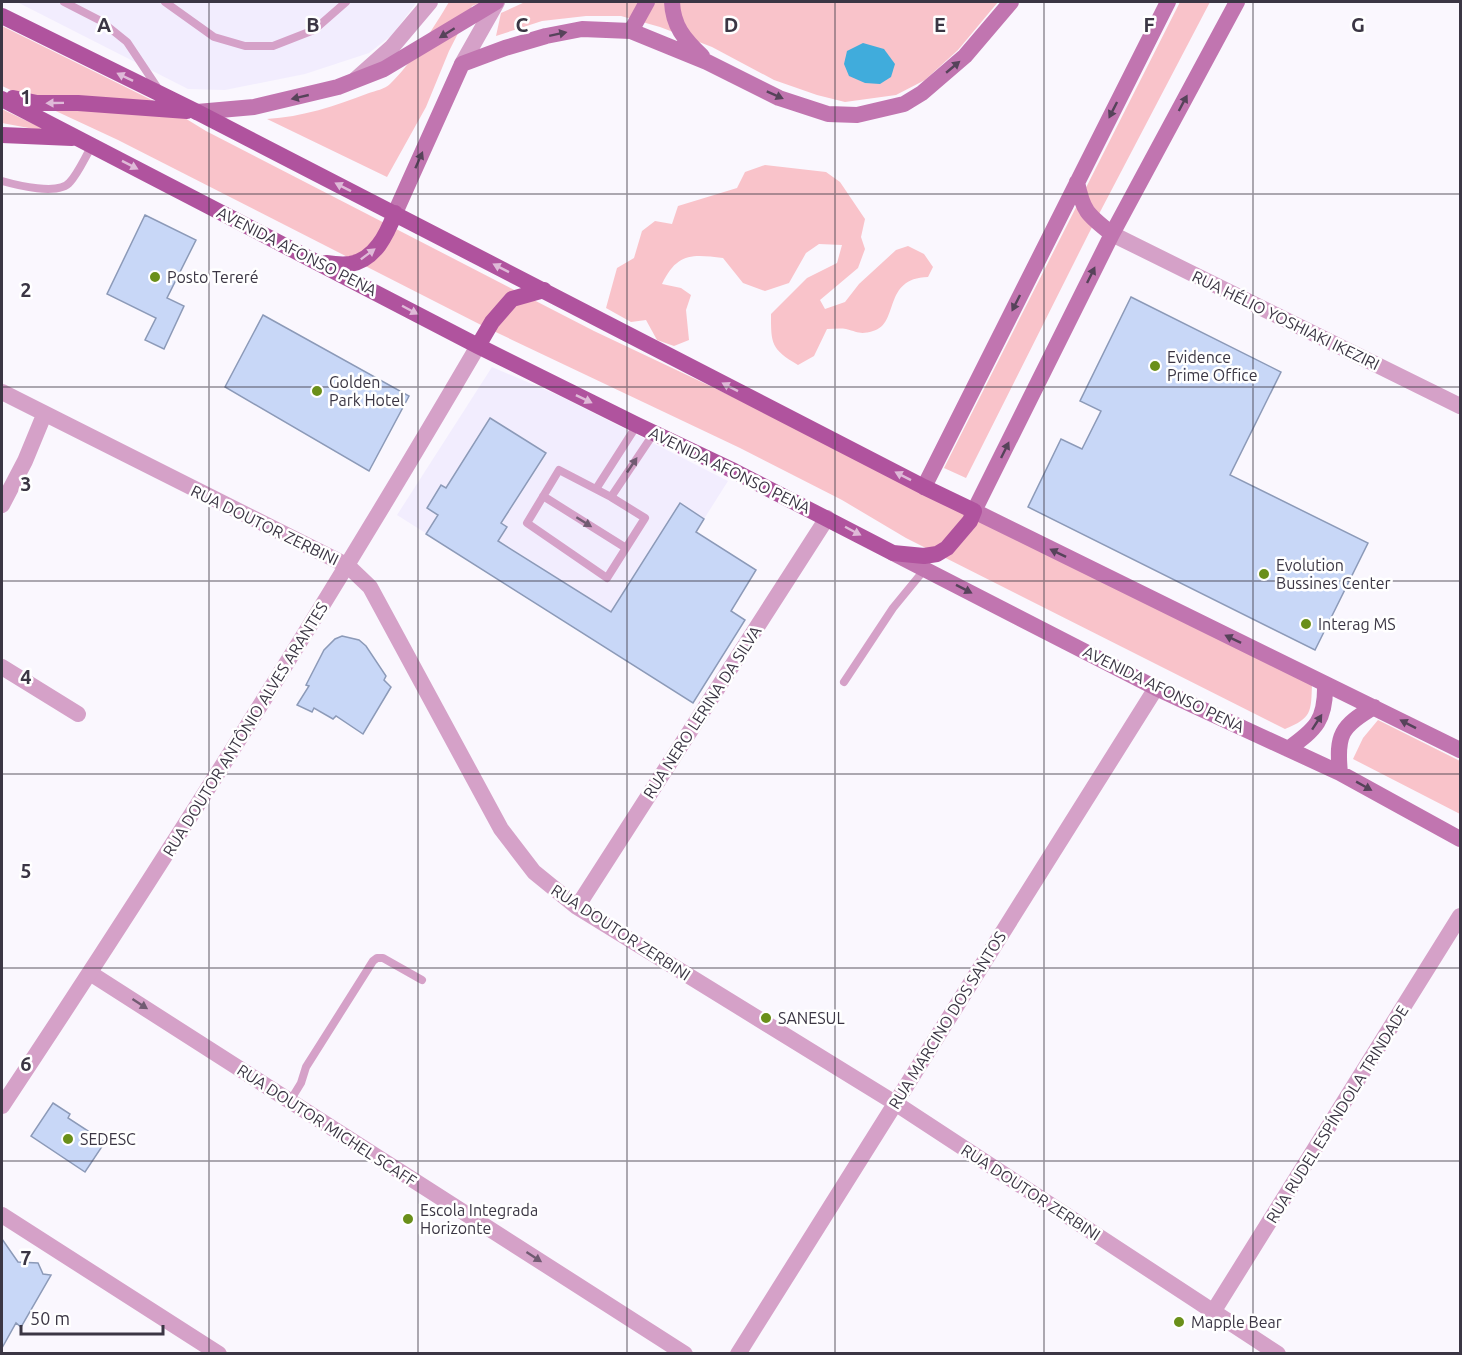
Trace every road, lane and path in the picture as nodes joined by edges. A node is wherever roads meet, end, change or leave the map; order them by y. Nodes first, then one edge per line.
1 (64, 2) edge
2 (165, 2) edge
3 (172, 2) edge
4 (346, 2) edge
5 (430, 2) edge
6 (497, 2) edge
7 (646, 2) edge
8 (672, 2) edge
9 (1011, 2) edge
10 (1168, 2) edge
11 (1237, 2) edge
12 (2, 16) edge
13 (187, 16) junction
14 (630, 31) junction
15 (707, 62) junction
16 (462, 64) junction
17 (356, 79) junction
18 (163, 96) junction
19 (2, 97) edge
20 (197, 112) junction
21 (2, 135) edge
22 (85, 142) junction
23 (2, 181) edge
24 (1077, 182) junction
25 (395, 213) junction
26 (1112, 234) junction
27 (321, 263) junction
28 (544, 290) junction
29 (478, 346) junction
30 (2, 392) edge
31 (1461, 406) edge
32 (44, 415) junction
33 (637, 425) junction
34 (654, 433) junction
35 (924, 487) junction
36 (596, 489) junction
37 (543, 495) junction
38 (611, 497) junction
39 (2, 505) edge
40 (974, 512) junction
41 (827, 518) junction
42 (626, 548) junction
43 (893, 553) junction
44 (348, 566) junction
45 (925, 569) junction
46 (2, 667) edge
47 (844, 682) dead end
48 (1325, 684) junction
49 (1156, 687) junction
50 (1374, 707) junction
51 (78, 714) dead end
52 (1288, 749) junction
53 (1461, 750) edge
54 (1340, 773) junction
55 (1461, 839) edge
56 (577, 907) junction
57 (1461, 916) edge
58 (90, 973) junction
59 (422, 980) dead end
60 (290, 1101) junction
61 (895, 1103) junction
62 (2, 1106) edge
63 (2, 1215) edge
64 (1213, 1312) junction
65 (219, 1353) edge
66 (685, 1353) edge
67 (738, 1353) edge
68 (1278, 1353) edge

1 - 18 lane
2 - 13 lane
3 - 13 lane
4 - 13 lane
5 - 17 street
6 - 16 street
6 -> 17 main road
7 - 14 main road
8 - 15 main road
15 -> 9 main road
10 -> 24 main road
26 -> 11 main road
18 -> 12 main road
14 - 15 main road
16 -> 14 main road
25 -> 16 main road
17 -> 20 main road
18 - 20 main road
20 -> 19 main road
19 - 22 main road, AVENIDA AFONSO PENA
25 -> 20 main road
21 - 22 main road
22 - 23 lane
22 -> 27 main road, AVENIDA AFONSO PENA
24 - 26 main road
24 -> 35 main road
27 -> 25 main road
28 -> 25 main road
26 - 31 street, RUA HÉLIO YOSHIAKI IKEZIRI
40 -> 26 main road
27 -> 29 main road, AVENIDA AFONSO PENA
28 - 29 main road
35 -> 28 main road
29 -> 33 main road, AVENIDA AFONSO PENA
29 - 44 street, RUA DOUTOR ANTÔNIO ALVES ARANTES
30 - 32 street, RUA DOUTOR ZERBINI
32 - 39 street
32 - 44 street, RUA DOUTOR ZERBINI
33 - 34 main road, AVENIDA AFONSO PENA
33 - 36 lane
38 -> 34 lane
34 - 41 main road, AVENIDA AFONSO PENA
35 - 40 main road
36 - 37 lane
36 - 38 lane
37 -> 42 lane
37 - 42 lane
38 - 42 lane
40 - 43 main road
48 -> 40 main road
41 -> 43 main road, AVENIDA AFONSO PENA
41 - 56 street, RUA NERO LERINA DA SILVA
43 - 45 main road, AVENIDA AFONSO PENA
44 - 56 street, RUA DOUTOR ZERBINI
44 - 58 street, RUA DOUTOR ANTÔNIO ALVES ARANTES
45 - 47 lane
45 -> 49 main road, AVENIDA AFONSO PENA
46 - 51 street
48 - 50 main road
52 -> 48 main road
49 - 52 main road, AVENIDA AFONSO PENA
49 - 61 street, RUA MARCINO DOS SANTOS
53 -> 50 main road
50 - 54 main road
52 - 54 main road, AVENIDA AFONSO PENA
54 -> 55 main road, AVENIDA AFONSO PENA
56 - 61 street, RUA DOUTOR ZERBINI
57 - 64 street, RUA RUDEL ESPÍNDOLA TRINDADE
58 -> 60 street, RUA DOUTOR MICHEL SCAFF
58 - 62 street, RUA DOUTOR ANTÔNIO ALVES ARANTES
59 - 60 lane
60 -> 66 street, RUA DOUTOR MICHEL SCAFF
61 - 64 street, RUA DOUTOR ZERBINI
61 - 67 street, RUA MARCINO DOS SANTOS
63 - 65 street
64 - 68 street, RUA DOUTOR ZERBINI

